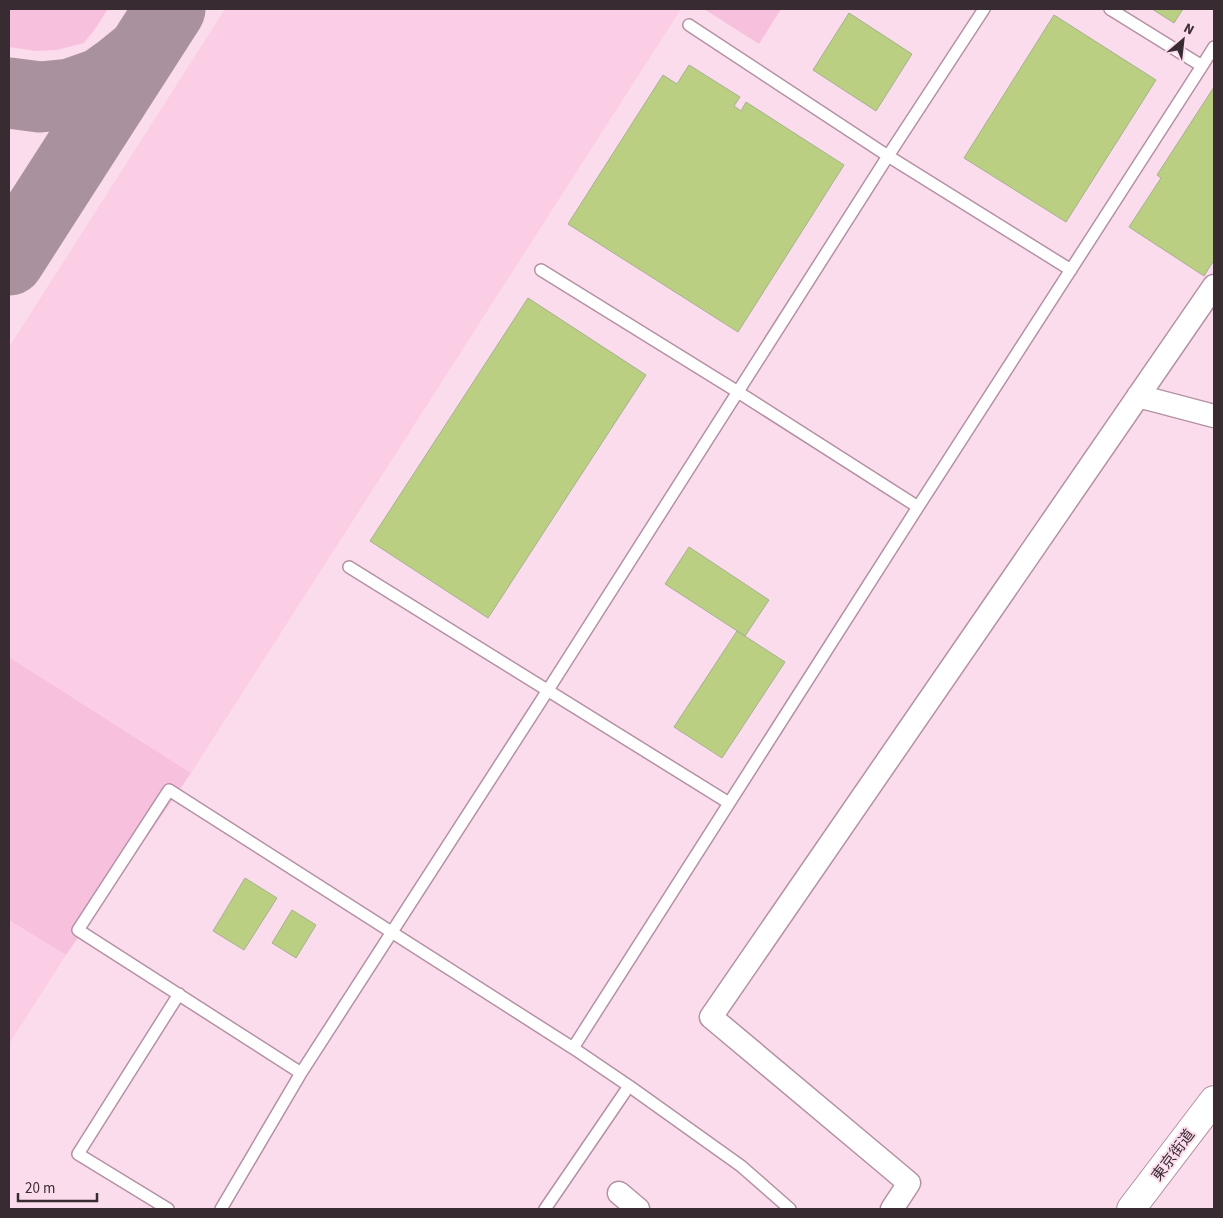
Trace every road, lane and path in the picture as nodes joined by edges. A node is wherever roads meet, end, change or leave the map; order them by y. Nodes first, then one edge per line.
1 (984, 9) edge
2 (1110, 9) edge
3 (689, 25) dead end
4 (1214, 47) edge
5 (1202, 66) junction
6 (888, 156) junction
7 (541, 270) dead end
8 (1071, 270) junction
9 (1214, 286) edge
10 (738, 392) junction
11 (1138, 396) junction
12 (1214, 416) edge
13 (918, 507) junction
14 (349, 567) dead end
15 (548, 690) junction
16 (729, 803) junction
17 (393, 932) junction
18 (179, 994) junction
19 (573, 1048) junction
20 (301, 1073) junction
21 (629, 1086) junction
22 (1214, 1100) edge
23 (619, 1193) dead end
24 (168, 1209) edge
25 (221, 1209) edge
26 (545, 1209) edge
27 (638, 1209) edge
28 (790, 1209) edge
29 (892, 1209) edge
30 (1131, 1209) edge

1 - 6 lane
2 - 5 lane
3 - 6 lane
4 - 5 lane
5 - 8 lane
6 - 8 lane
6 - 10 lane
7 - 10 lane
8 - 13 lane
9 - 11 street
10 - 13 lane
10 - 15 lane
11 - 12 street
11 - 29 street
13 - 16 lane
14 - 15 lane
15 - 16 lane
15 - 17 lane
16 - 19 lane
17 - 18 lane
17 - 19 lane
17 - 20 lane
18 - 20 lane
18 - 24 lane
19 - 21 lane
20 - 25 lane
21 - 26 lane
21 - 28 lane
22 - 30 highway, 東京街道
23 - 27 street

